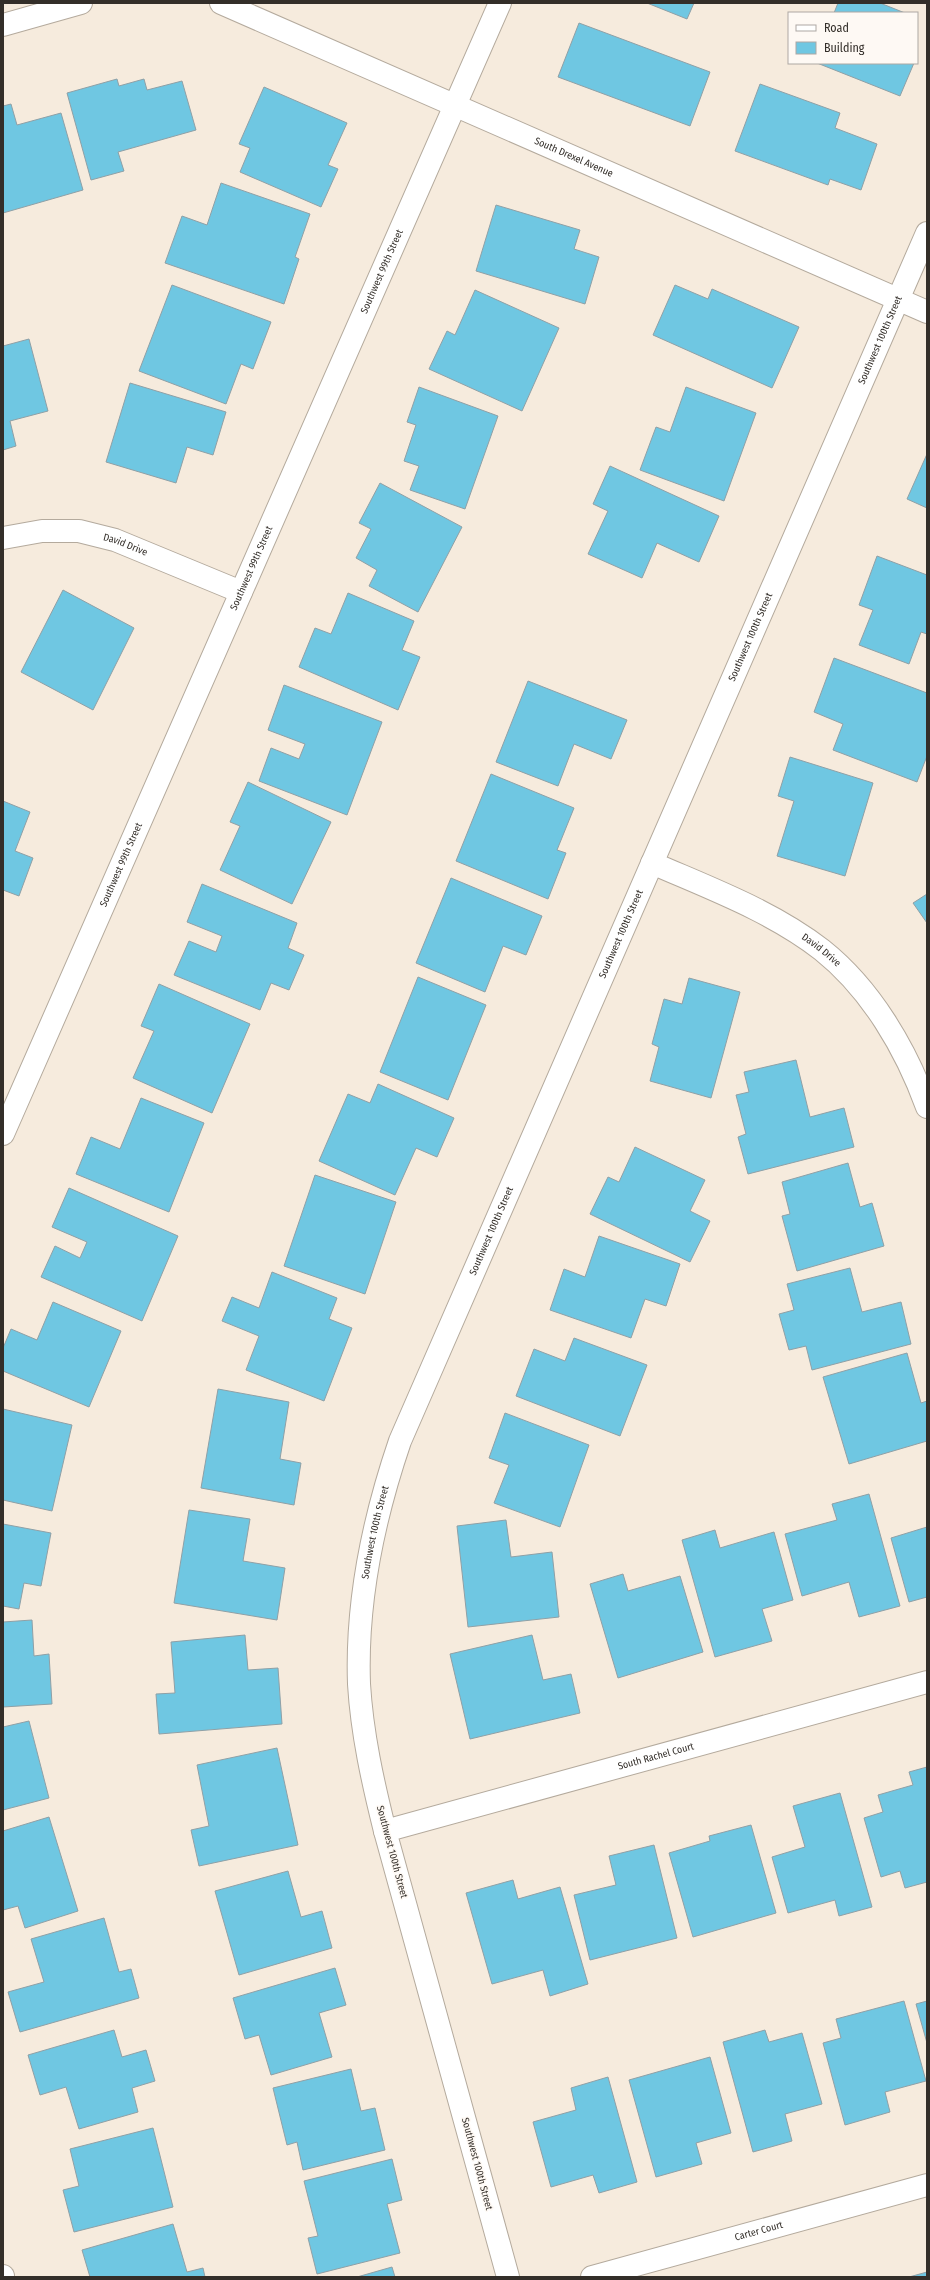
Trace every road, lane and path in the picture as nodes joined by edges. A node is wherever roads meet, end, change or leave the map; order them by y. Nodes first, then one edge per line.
1 (82, 3) edge
2 (221, 3) edge
3 (500, 3) edge
4 (3, 25) edge
5 (457, 104) junction
6 (927, 233) edge
7 (897, 299) junction
8 (927, 312) edge
9 (3, 538) edge
10 (241, 592) junction
11 (652, 863) junction
12 (927, 1107) edge
13 (3, 1134) edge
14 (927, 1682) edge
15 (385, 1830) junction
16 (927, 2185) edge
17 (508, 2277) edge
18 (592, 2277) edge

1 - 4 street
2 - 5 street, South Drexel Avenue
3 - 5 street, Southwest 99th Street
5 - 7 street, South Drexel Avenue
5 - 10 street, Southwest 99th Street
6 - 7 street, Southwest 100th Street
7 - 8 street, South Drexel Avenue
7 - 11 street, Southwest 100th Street
9 - 10 street, David Drive
10 - 13 street, Southwest 99th Street
11 - 12 street, David Drive
11 - 15 street, Southwest 100th Street
14 - 15 street, South Rachel Court
15 - 17 street, Southwest 100th Street
16 - 18 street, Carter Court

